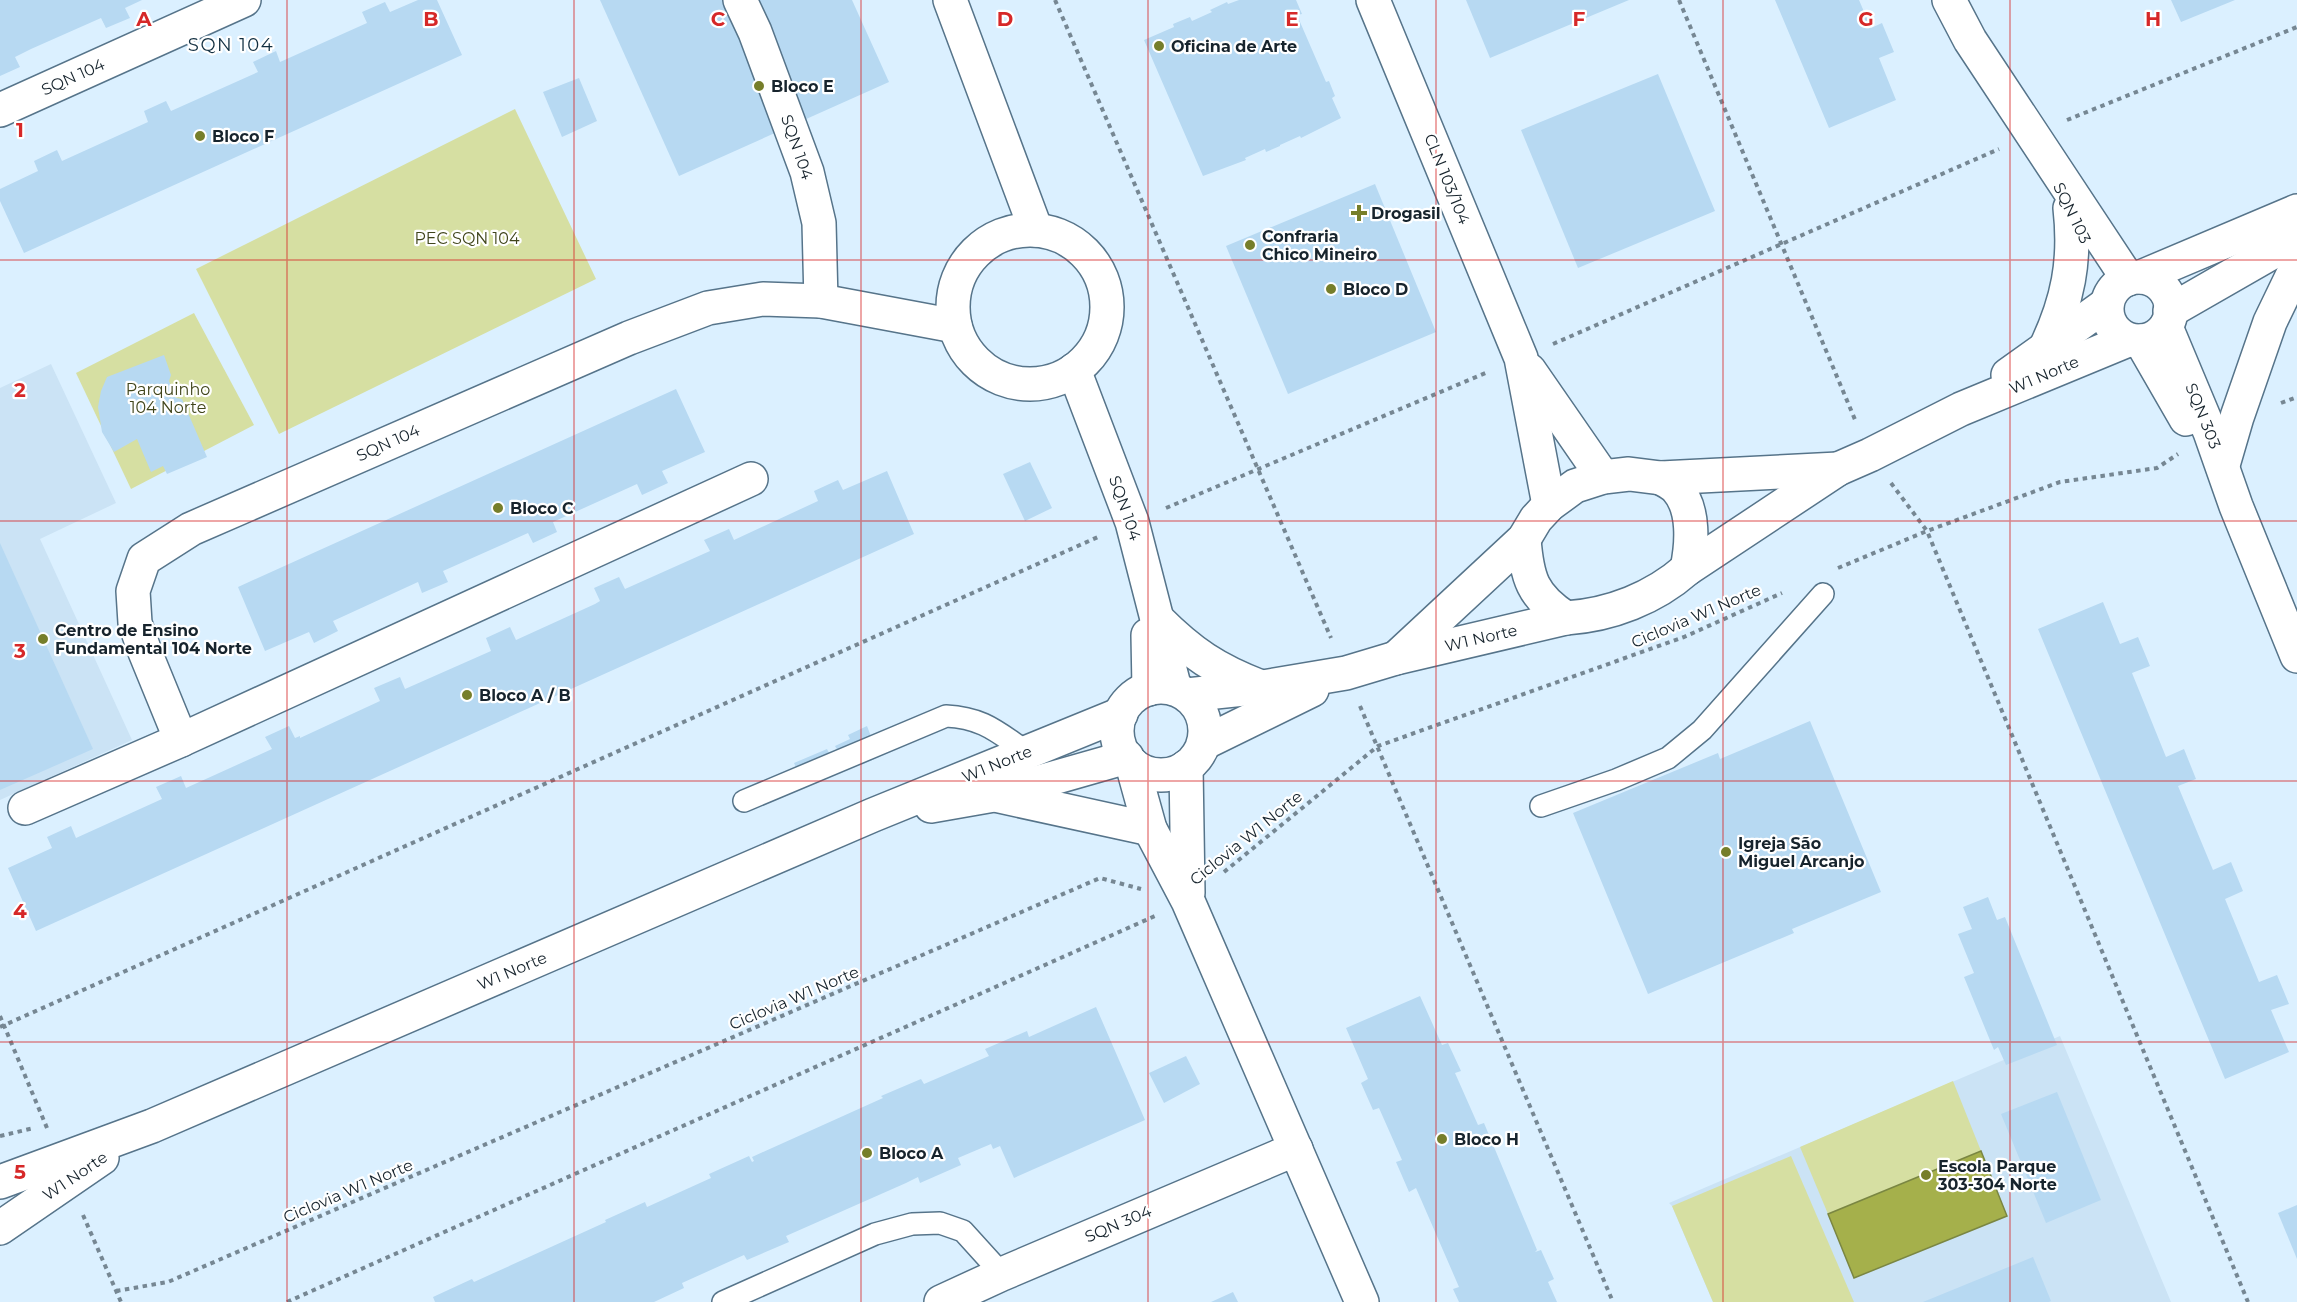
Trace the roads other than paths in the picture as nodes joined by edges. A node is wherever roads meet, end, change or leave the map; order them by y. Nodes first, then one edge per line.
1 (244, 0) edge
2 (740, 0) edge
3 (950, 0) edge
4 (1372, 0) edge
5 (1949, 0) edge
6 (0, 110) edge
7 (2033, 134) junction
8 (2070, 208) junction
9 (2297, 211) edge
10 (1036, 230) junction
11 (2297, 238) edge
12 (2297, 266) edge
13 (2122, 288) junction
14 (821, 301) junction
15 (955, 326) junction
16 (2151, 330) junction
17 (2044, 349) junction
18 (1521, 358) junction
19 (1074, 370) junction
20 (1961, 409) junction
21 (2223, 465) junction
22 (1838, 469) junction
23 (1603, 477) junction
24 (1661, 478) junction
25 (751, 479) dead end
26 (1549, 505) junction
27 (2236, 506) junction
28 (1524, 539) junction
29 (1687, 569) junction
30 (1147, 579) junction
31 (1823, 594) dead end
32 (1566, 618) junction
33 (1157, 619) junction
34 (2297, 656) edge
35 (1396, 658) junction
36 (1346, 673) junction
37 (1263, 687) junction
38 (1170, 691) junction
39 (1121, 714) junction
40 (181, 740) junction
41 (1027, 752) junction
42 (1195, 755) junction
43 (1129, 761) junction
44 (994, 795) junction
45 (744, 801) dead end
46 (1541, 806) dead end
47 (25, 808) dead end
48 (873, 815) junction
49 (1150, 829) junction
50 (1188, 901) junction
51 (152, 1126) junction
52 (1296, 1149) junction
53 (0, 1182) edge
54 (0, 1228) edge
55 (1002, 1274) junction
56 (723, 1302) edge
57 (941, 1302) edge
58 (1362, 1302) edge

1 - 6 street, SQN 104
2 - 14 street, SQN 104
3 - 10 street
4 - 18 street, CLN 103/104
5 - 7 street, SQN 103
7 - 8 street, SQN 103
7 - 13 street, SQN 103
8 - 13 street, SQN 103
8 - 17 street
9 - 13 street, W1 Norte
10 - 15 street
10 - 19 street
11 - 16 street, W1 Norte
12 - 21 street
13 - 16 street
13 - 16 street
13 - 17 street, W1 Norte
14 - 15 street, SQN 104
14 - 40 street, SQN 104
15 - 19 street
16 - 20 street, W1 Norte
16 - 21 street, SQN 303
16 - 27 street, SQN 303
17 - 20 street, W1 Norte
18 - 23 street, CLN 103/104
18 - 26 street, CLN 103/104
19 - 30 street, SQN 104
20 - 22 street, W1 Norte
21 - 27 street, SQN 303
22 - 24 street, W1 Norte
22 - 29 street, W1 Norte
23 - 24 street
23 - 26 street
24 - 29 street
25 - 40 street
26 - 28 street
27 - 34 street, SQN 303
28 - 32 street
28 - 35 street, W1 Norte
29 - 32 street
30 - 33 street, SQN 104
30 - 38 street, SQN 104
31 - 46 lane
32 - 35 street, W1 Norte
33 - 37 street
33 - 38 street, SQN 104
35 - 36 street, W1 Norte
36 - 37 street, W1 Norte
36 - 42 street, W1 Norte
37 - 38 street, W1 Norte
38 - 39 street
38 - 42 street
39 - 41 street, W1 Norte
39 - 43 street
40 - 47 street
41 - 45 lane
41 - 48 street, W1 Norte
42 - 43 street
42 - 50 street
43 - 44 street, W1 Norte
43 - 49 street
44 - 48 street, W1 Norte
44 - 49 street
48 - 51 street, W1 Norte
49 - 50 street
50 - 52 street
51 - 53 street, W1 Norte
51 - 54 street, W1 Norte
52 - 55 street, SQN 304
52 - 58 street
55 - 56 lane
55 - 57 street, SQN 304

